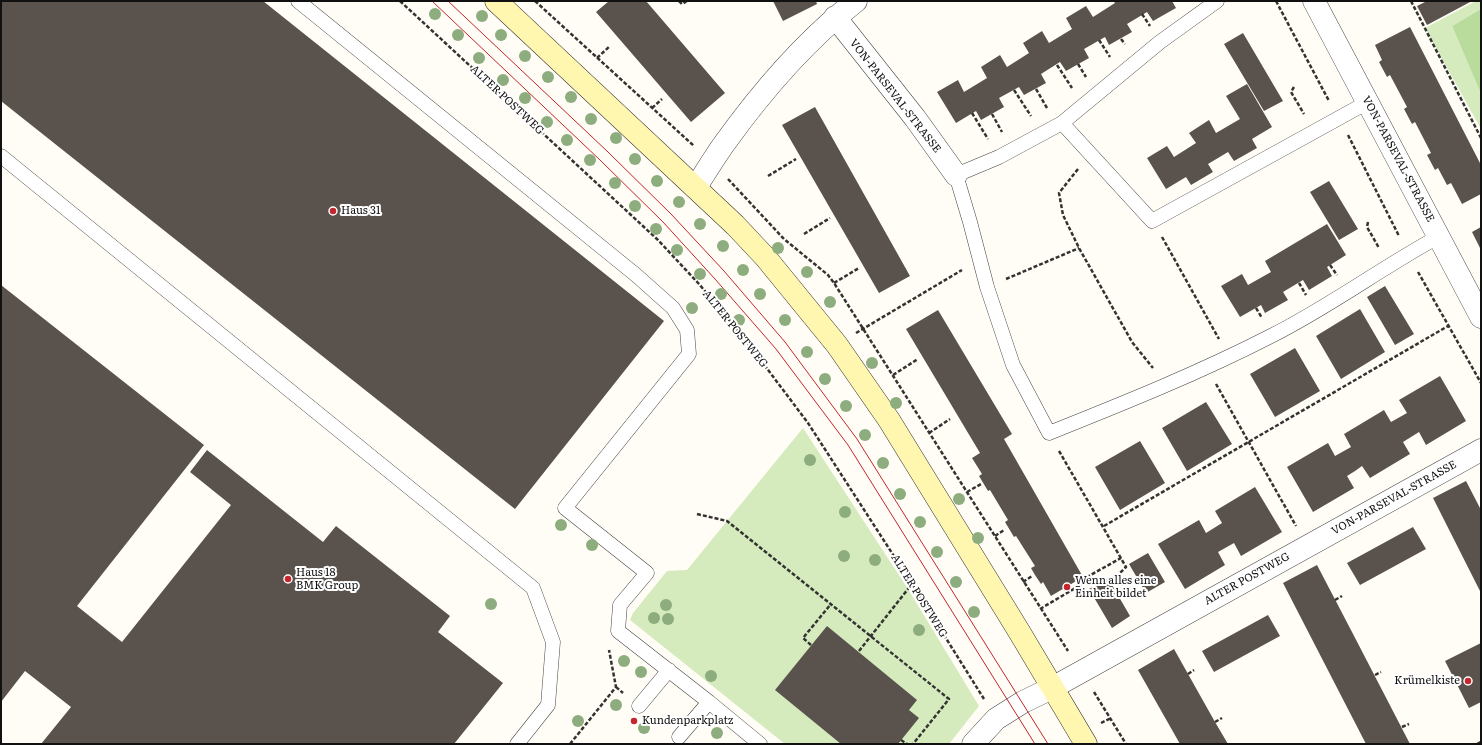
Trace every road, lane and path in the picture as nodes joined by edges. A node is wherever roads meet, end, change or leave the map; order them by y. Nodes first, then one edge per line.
1 (298, 1) edge
2 (400, 1) edge
3 (496, 1) edge
4 (679, 1) edge
5 (686, 1) edge
6 (856, 1) edge
7 (1217, 1) edge
8 (1276, 1) edge
9 (1314, 1) edge
10 (1411, 1) edge
11 (835, 18) junction
12 (610, 46) dead end
13 (597, 58) dead end
14 (1057, 65) dead end
15 (1294, 87) dead end
16 (1014, 90) dead end
17 (662, 99) dead end
18 (1368, 102) junction
19 (1084, 106) junction
20 (652, 108) dead end
21 (972, 113) dead end
22 (1339, 118) junction
23 (1062, 123) junction
24 (1314, 132) junction
25 (1042, 134) junction
26 (1481, 138) edge
27 (1092, 154) junction
28 (1, 156) edge
29 (999, 157) junction
30 (796, 159) dead end
31 (956, 175) junction
32 (768, 176) dead end
33 (696, 187) junction
34 (830, 218) dead end
35 (1152, 221) junction
36 (1368, 222) dead end
37 (804, 234) dead end
38 (1438, 237) junction
39 (1079, 248) junction
40 (1408, 254) junction
41 (980, 259) junction
42 (1389, 266) junction
43 (859, 268) dead end
44 (834, 283) dead end
45 (987, 287) junction
46 (1481, 317) edge
47 (1448, 326) junction
48 (836, 345) junction
49 (1228, 357) junction
50 (918, 359) dead end
51 (1206, 367) junction
52 (893, 375) dead end
53 (1481, 383) edge
54 (1166, 386) junction
55 (950, 419) dead end
56 (929, 433) dead end
57 (1049, 433) junction
58 (1248, 442) junction
59 (1481, 450) edge
60 (981, 484) dead end
61 (968, 492) dead end
62 (697, 514) dead end
63 (1104, 526) junction
64 (1004, 530) dead end
65 (995, 536) dead end
66 (1308, 546) junction
67 (1121, 558) junction
68 (1120, 573) dead end
69 (1032, 576) dead end
70 (1023, 582) dead end
71 (912, 584) junction
72 (1342, 596) dead end
73 (1335, 600) dead end
74 (831, 604) junction
75 (1040, 609) dead end
76 (618, 631) junction
77 (871, 637) junction
78 (811, 645) dead end
79 (858, 651) dead end
80 (668, 670) junction
81 (1194, 670) dead end
82 (1081, 672) junction
83 (1381, 672) dead end
84 (1188, 674) dead end
85 (1375, 675) dead end
86 (1052, 688) junction
87 (709, 702) junction
88 (639, 706) dead end
89 (1222, 718) dead end
90 (996, 719) junction
91 (1216, 722) dead end
92 (1409, 724) dead end
93 (1402, 727) dead end
94 (679, 737) dead end
95 (901, 740) dead end
96 (1481, 742) edge
97 (517, 744) edge
98 (570, 744) edge
99 (760, 744) edge
100 (907, 744) edge
101 (913, 744) edge
102 (974, 744) edge
103 (1086, 744) edge
104 (1126, 744) edge
105 (1477, 744) edge

1 - 76 lane
2 - 71 path, ALTER POSTWEG
3 - 33 street
4 - 5 path
6 - 11 street
7 - 19 lane
8 - 22 path
9 - 18 street, VON-PARSEVAL-STRASSE
10 - 26 path
11 - 31 street, VON-PARSEVAL-STRASSE
11 - 33 street
12 - 13 path
14 - 19 path
15 - 24 path
16 - 25 path
17 - 20 path
18 - 22 lane
18 - 38 street, VON-PARSEVAL-STRASSE
19 - 23 lane
21 - 29 path
22 - 24 lane
22 - 40 path
23 - 25 lane
23 - 27 lane
24 - 35 lane
25 - 29 lane
27 - 35 lane
27 - 39 path
28 - 97 lane
29 - 31 lane
30 - 32 path
31 - 41 lane
33 - 48 street
34 - 37 path
35 - 49 path
36 - 42 path
38 - 40 lane
38 - 46 street, VON-PARSEVAL-STRASSE
39 - 45 path
39 - 54 path
40 - 42 lane
40 - 47 path
41 - 45 lane
41 - 48 path
42 - 49 lane
43 - 44 path
45 - 57 lane
47 - 53 path
47 - 58 path
48 - 86 street
49 - 51 lane
50 - 52 path
51 - 54 lane
51 - 58 path
54 - 57 lane
55 - 56 path
57 - 63 path
58 - 63 path
58 - 66 path
59 - 66 street, VON-PARSEVAL-STRASSE
60 - 61 path
62 - 74 path
63 - 67 path
64 - 65 path
66 - 82 street, ALTER POSTWEG
67 - 68 path
67 - 75 path
69 - 70 path
71 - 77 path
71 - 90 path, ALTER POSTWEG
72 - 73 path
74 - 77 path
74 - 78 path
76 - 80 lane
76 - 98 path
77 - 79 path
77 - 101 path
80 - 87 lane
80 - 88 lane
81 - 84 path
82 - 86 street, ALTER POSTWEG
82 - 104 path
83 - 85 path
86 - 90 street, ALTER POSTWEG
86 - 103 street
87 - 94 lane
87 - 99 lane
89 - 91 path
90 - 102 street, ALTER POSTWEG
92 - 93 path
95 - 100 path
96 - 105 path

